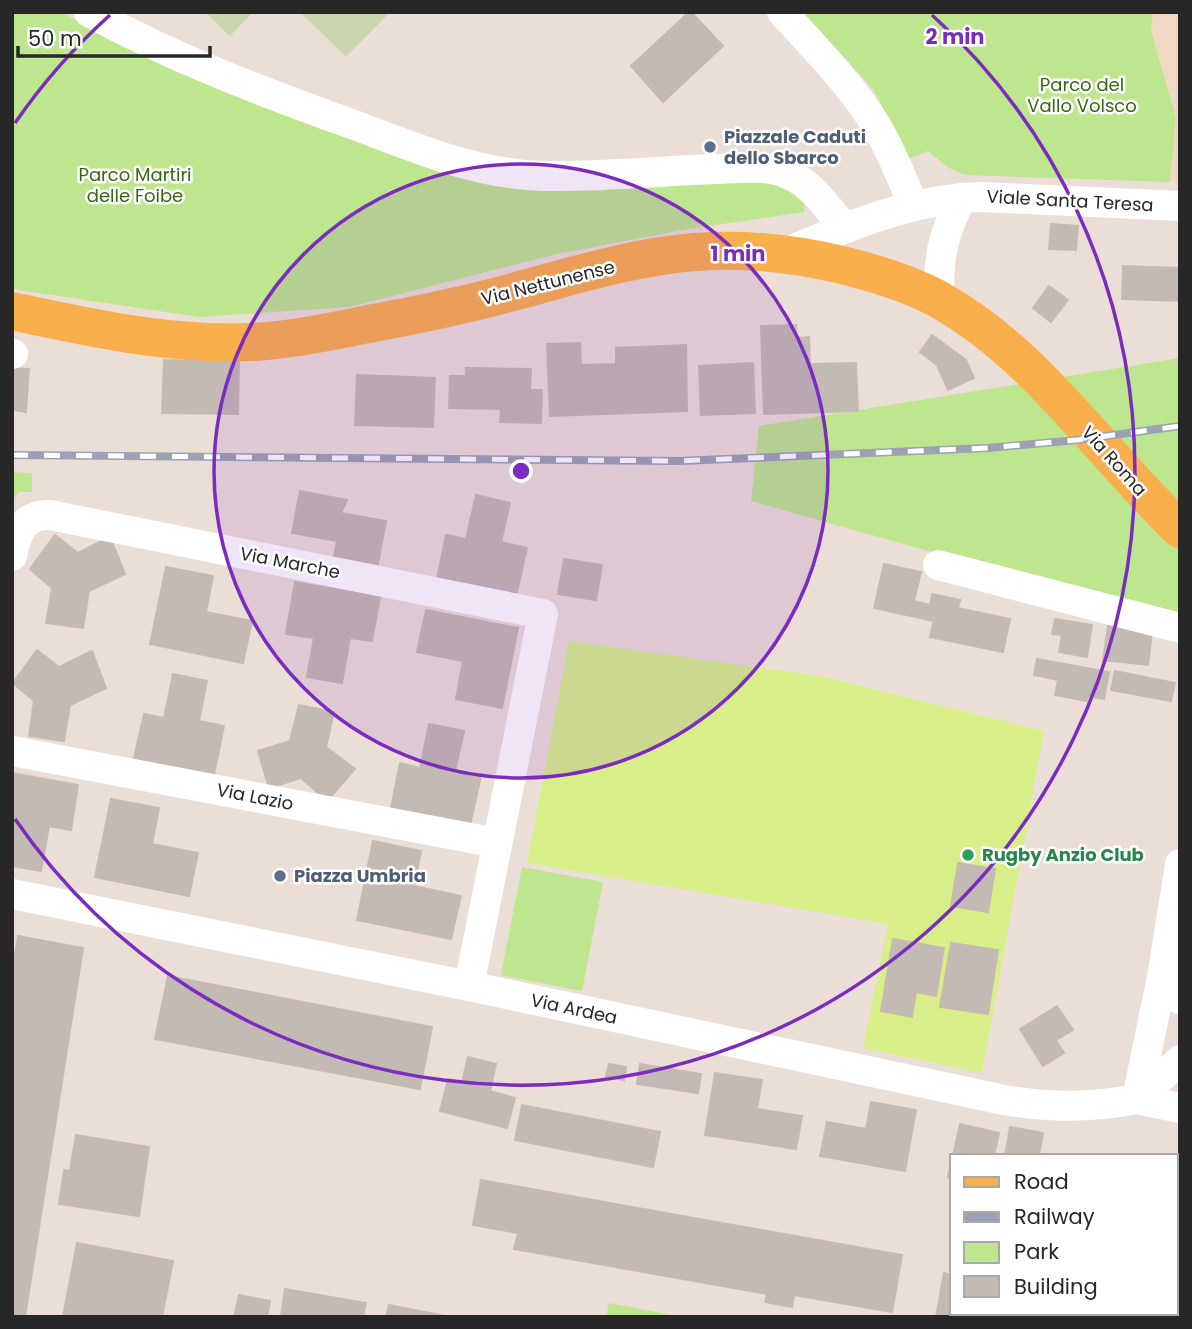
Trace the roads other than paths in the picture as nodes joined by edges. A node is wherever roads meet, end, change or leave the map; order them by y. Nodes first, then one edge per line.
1 (89, 12) edge
2 (782, 12) edge
3 (961, 198) junction
4 (914, 206) junction
5 (1180, 206) edge
6 (845, 228) junction
7 (785, 253) junction
8 (940, 300) junction
9 (12, 311) edge
10 (1050, 389) joint
11 (1180, 529) edge
12 (12, 556) edge
13 (938, 565) dead end
14 (1180, 628) edge
15 (12, 751) edge
16 (497, 844) junction
17 (1180, 864) edge
18 (12, 894) edge
19 (1163, 972) junction
20 (469, 986) junction
21 (1180, 999) edge
22 (1180, 1060) edge
23 (1137, 1099) junction
24 (1180, 1108) edge

1 - 6 street
2 - 4 street
3 - 4 street, Viale Santa Teresa
3 - 5 street, Viale Santa Teresa
3 - 8 street, Viale Santa Teresa
4 - 6 street, Viale Santa Teresa
6 - 7 street, Viale Santa Teresa
7 - 8 main road, Via Nettunense
7 - 9 main road, Via Nettunense
8 - 10 main road, Via Nettunense
10 - 11 main road, Via Roma
12 - 16 street, Via Marche
13 - 14 street
15 - 16 street, Via Lazio
16 - 20 street
17 - 19 street
18 - 20 street, Via Ardea
19 - 21 street
19 - 23 street
20 - 23 street, Via Ardea
22 - 23 street
23 - 24 street

